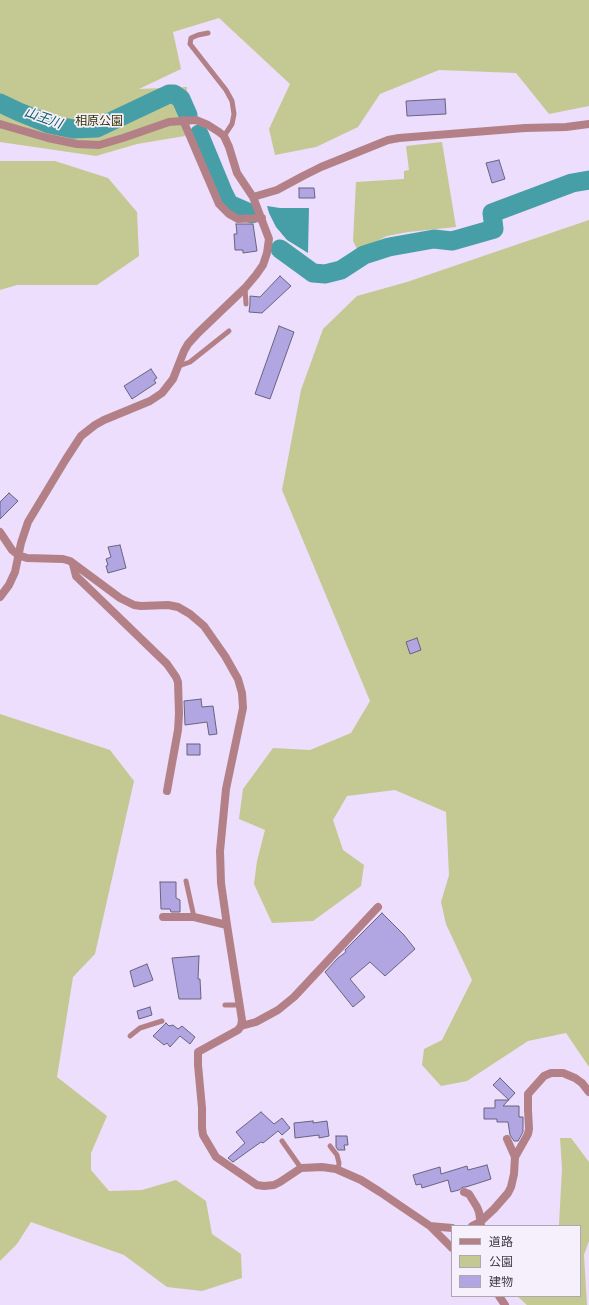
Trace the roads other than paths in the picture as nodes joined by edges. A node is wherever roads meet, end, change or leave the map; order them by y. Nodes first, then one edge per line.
1 (208, 33) dead end
2 (183, 120) junction
3 (0, 124) edge
4 (589, 124) edge
5 (224, 136) junction
6 (253, 197) junction
7 (262, 218) junction
8 (245, 288) junction
9 (246, 304) dead end
10 (229, 331) dead end
11 (179, 366) junction
12 (0, 532) edge
13 (18, 555) junction
14 (74, 564) junction
15 (0, 597) edge
16 (167, 791) dead end
17 (186, 881) dead end
18 (378, 908) dead end
19 (163, 917) dead end
20 (194, 917) junction
21 (227, 925) junction
22 (240, 1004) junction
23 (225, 1005) dead end
24 (162, 1021) dead end
25 (241, 1026) junction
26 (130, 1036) dead end
27 (589, 1092) edge
28 (507, 1139) dead end
29 (282, 1141) dead end
30 (330, 1146) dead end
31 (515, 1156) junction
32 (301, 1168) junction
33 (338, 1170) junction
34 (464, 1192) dead end
35 (481, 1224) edge
36 (430, 1226) junction
37 (451, 1228) edge
38 (451, 1247) edge

1 - 5 lane
2 - 3 street
2 - 5 street
2 - 7 street
4 - 6 street
5 - 6 street
6 - 7 street
7 - 8 street
8 - 9 lane
8 - 11 street
10 - 11 lane
11 - 13 street
12 - 13 street
13 - 14 street
13 - 15 street
14 - 16 street
14 - 21 street
17 - 20 lane
18 - 25 street
19 - 20 street
20 - 21 street
21 - 22 street
22 - 23 lane
22 - 25 street
24 - 26 lane
25 - 32 street
27 - 31 street
28 - 31 street
29 - 32 lane
30 - 33 lane
31 - 35 street
32 - 33 street
33 - 36 street
34 - 35 street
36 - 37 street
36 - 38 street

